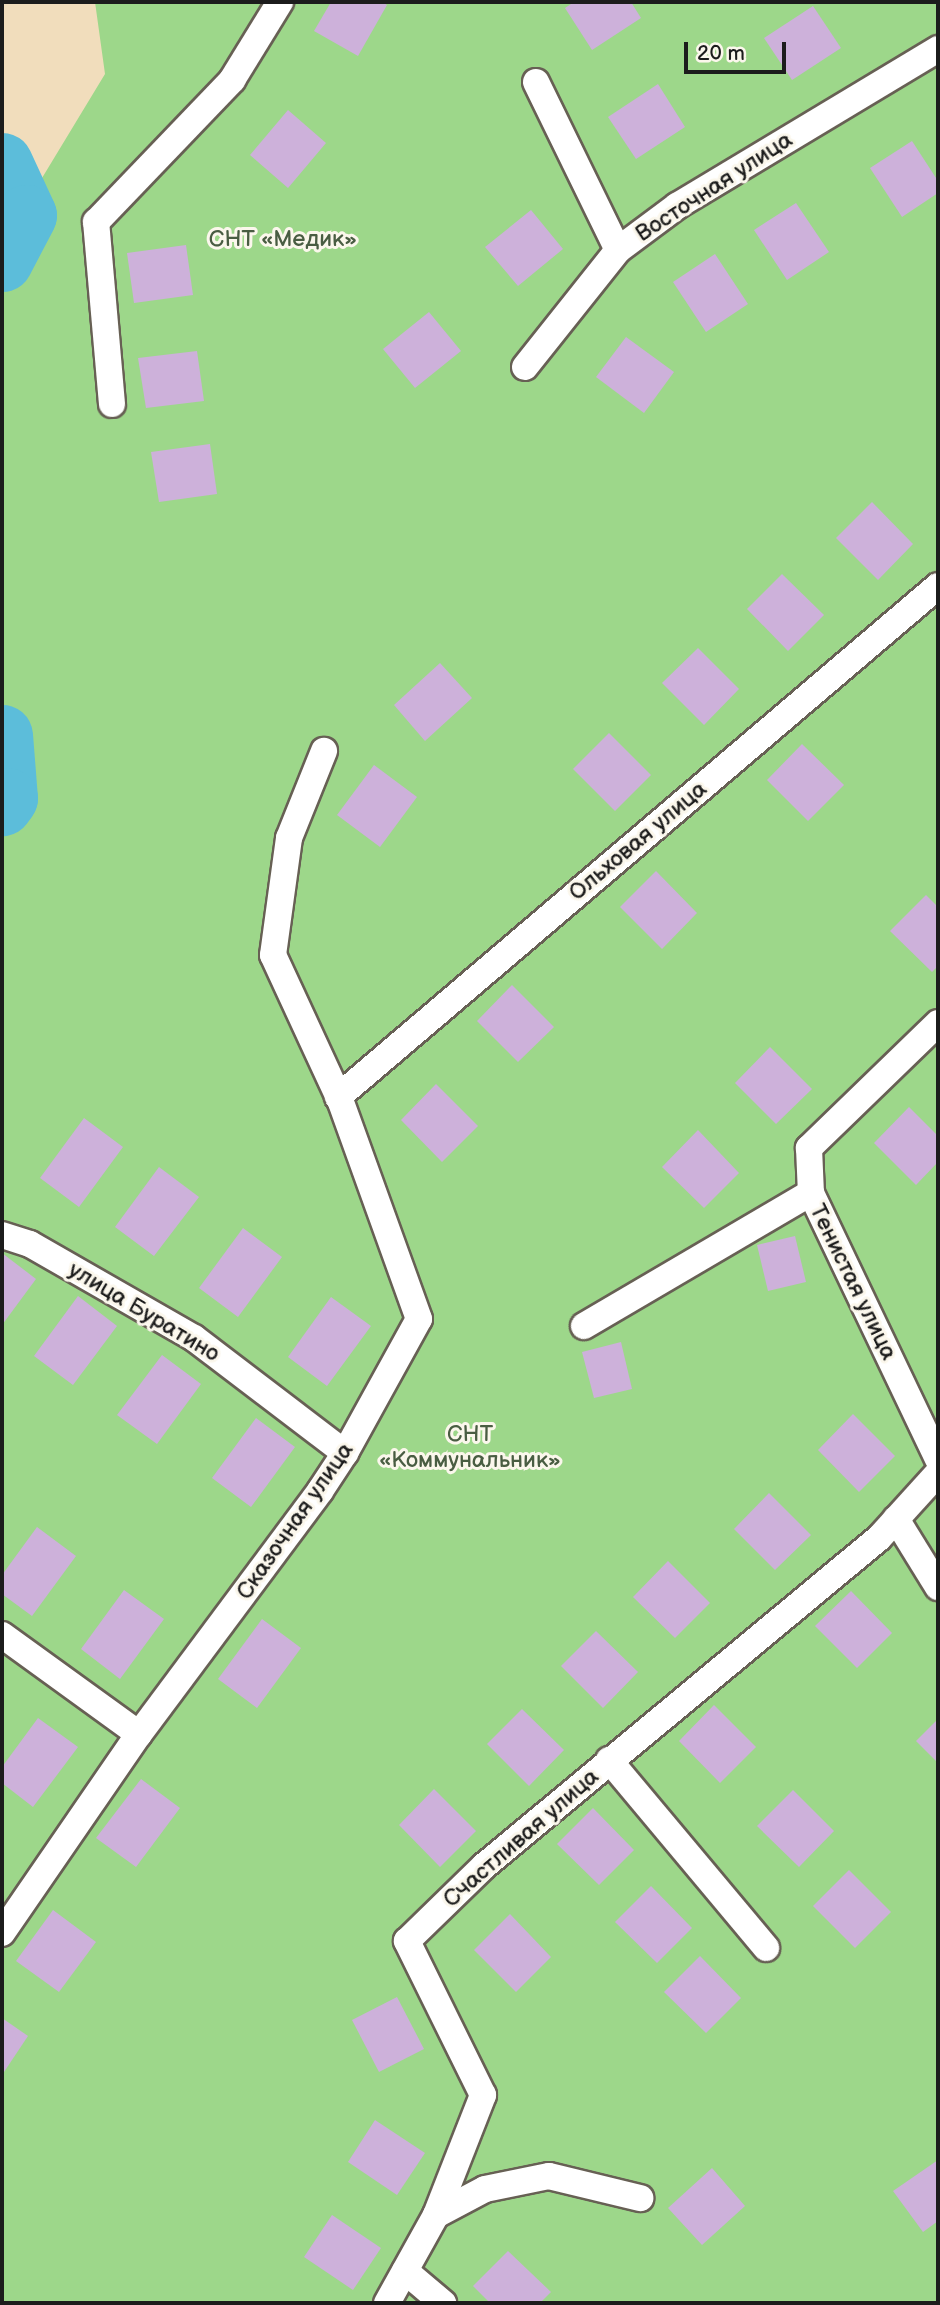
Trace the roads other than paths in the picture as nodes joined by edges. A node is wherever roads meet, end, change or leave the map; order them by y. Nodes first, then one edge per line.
1 (280, 2) edge
2 (938, 49) edge
3 (536, 82) dead end
4 (618, 250) junction
5 (525, 367) dead end
6 (112, 404) dead end
7 (938, 586) edge
8 (324, 751) dead end
9 (938, 1023) edge
10 (338, 1097) junction
11 (811, 1193) junction
12 (2, 1235) edge
13 (584, 1326) dead end
14 (345, 1453) junction
15 (938, 1459) edge
16 (938, 1473) edge
17 (896, 1519) junction
18 (938, 1587) edge
19 (2, 1635) edge
20 (139, 1734) junction
21 (609, 1760) junction
22 (2, 1933) edge
23 (766, 1948) dead end
24 (640, 2198) dead end
25 (436, 2215) junction
26 (405, 2271) junction
27 (387, 2303) edge
28 (443, 2303) edge

1 - 6 street
2 - 4 street, Восточная улица
3 - 4 street
4 - 5 street, Восточная улица
7 - 10 street, Ольховая улица
8 - 10 street, Сказочная улица
9 - 11 street, Тенистая улица
10 - 14 street, Сказочная улица
11 - 13 street
11 - 15 street, Тенистая улица
12 - 14 street, улица Буратино
14 - 20 street, Сказочная улица
16 - 17 street, Счастливая улица
17 - 18 street
17 - 21 street, Счастливая улица
19 - 20 street
20 - 22 street, Сказочная улица
21 - 23 street
21 - 25 street, Счастливая улица
24 - 25 street
25 - 26 street, Счастливая улица
26 - 27 street, Счастливая улица
26 - 28 street

